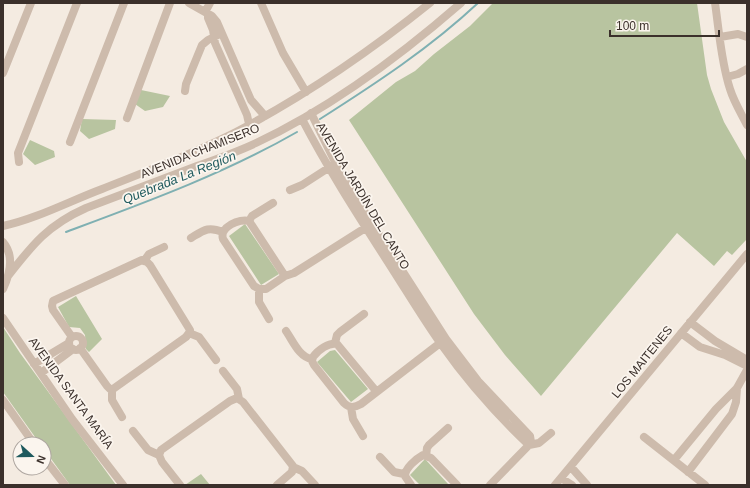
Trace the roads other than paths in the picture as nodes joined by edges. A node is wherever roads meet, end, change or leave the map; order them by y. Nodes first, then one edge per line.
1 (31, 3) edge
2 (77, 3) edge
3 (124, 3) edge
4 (170, 3) edge
5 (189, 3) edge
6 (210, 3) edge
7 (261, 3) edge
8 (430, 3) edge
9 (461, 3) edge
10 (715, 3) edge
11 (206, 13) junction
12 (223, 33) junction
13 (214, 37) junction
14 (720, 37) junction
15 (747, 37) edge
16 (747, 69) edge
17 (3, 73) edge
18 (727, 77) junction
19 (185, 91) dead end
20 (306, 92) junction
21 (312, 113) junction
22 (265, 116) junction
23 (126, 118) dead end
24 (302, 119) junction
25 (249, 124) junction
26 (747, 125) edge
27 (217, 141) junction
28 (70, 142) dead end
29 (222, 157) junction
30 (19, 162) dead end
31 (332, 166) junction
32 (290, 190) dead end
33 (273, 203) dead end
34 (249, 221) junction
35 (3, 226) edge
36 (369, 226) junction
37 (223, 232) junction
38 (191, 238) dead end
39 (3, 242) edge
40 (164, 247) dead end
41 (747, 254) edge
42 (144, 261) junction
43 (8, 276) junction
44 (285, 276) junction
45 (3, 289) edge
46 (259, 289) junction
47 (364, 314) dead end
48 (3, 318) edge
49 (269, 319) dead end
50 (690, 322) junction
51 (286, 332) dead end
52 (189, 333) junction
53 (681, 333) junction
54 (443, 341) junction
55 (335, 343) junction
56 (73, 344) junction
57 (312, 359) junction
58 (216, 360) dead end
59 (747, 360) edge
60 (34, 364) junction
61 (747, 366) edge
62 (747, 370) edge
63 (223, 371) dead end
64 (40, 373) junction
65 (737, 388) junction
66 (112, 389) junction
67 (376, 391) junction
68 (239, 399) junction
69 (3, 400) edge
70 (351, 407) junction
71 (122, 417) dead end
72 (448, 428) dead end
73 (133, 431) dead end
74 (552, 433) dead end
75 (28, 436) edge
76 (363, 436) dead end
77 (644, 437) dead end
78 (529, 445) junction
79 (159, 455) junction
80 (426, 456) junction
81 (380, 457) dead end
82 (674, 460) junction
83 (293, 467) junction
84 (571, 467) junction
85 (52, 468) edge
86 (688, 472) junction
87 (404, 474) junction
88 (561, 478) junction
89 (120, 484) edge
90 (65, 485) edge
91 (180, 485) edge
92 (277, 485) edge
93 (315, 485) edge
94 (411, 485) edge
95 (457, 485) edge
96 (490, 485) edge
97 (555, 485) edge
98 (572, 485) edge
99 (587, 485) edge
100 (705, 485) edge

1 - 17 street
2 - 30 street
3 - 28 street
4 - 23 street
5 - 11 street
6 - 11 street
7 - 20 street
8 - 20 street, AVENIDA CHAMISERO
9 - 21 street, AVENIDA CHAMISERO
10 - 14 street
11 - 12 street
11 - 13 street
12 - 13 street
12 - 22 street
13 - 19 street
13 - 25 street
14 - 15 street
14 - 18 street
16 - 18 street
18 - 26 street
20 - 22 street, AVENIDA CHAMISERO
21 - 24 street, AVENIDA CHAMISERO
21 - 31 street, AVENIDA JARDÍN DEL CANTO
22 - 25 street, AVENIDA CHAMISERO
24 - 29 street, AVENIDA CHAMISERO
24 - 31 street, AVENIDA JARDÍN DEL CANTO
25 - 27 street, AVENIDA CHAMISERO
27 - 29 street
27 - 35 street, AVENIDA CHAMISERO
29 - 43 street, AVENIDA CHAMISERO
31 - 32 street
31 - 36 street, AVENIDA JARDÍN DEL CANTO
33 - 34 street
34 - 37 street
34 - 44 street
36 - 44 street
36 - 54 street, AVENIDA JARDÍN DEL CANTO
37 - 38 street
37 - 46 street
39 - 43 street
40 - 42 street
41 - 50 street, LOS MAITENES
42 - 52 street
42 - 56 street
43 - 45 street
44 - 46 street
46 - 49 street
47 - 55 street
48 - 60 street, AVENIDA SANTA MARÍA
50 - 53 street, LOS MAITENES
50 - 59 street
51 - 57 street
52 - 58 street
52 - 66 street
53 - 61 street
53 - 84 street, LOS MAITENES
54 - 67 street
54 - 78 street, AVENIDA JARDÍN DEL CANTO
55 - 57 street
55 - 67 street
56 - 60 street
56 - 64 street
56 - 66 street
57 - 70 street
60 - 64 street, AVENIDA SANTA MARÍA
62 - 65 street
63 - 68 street
64 - 89 street, AVENIDA SANTA MARÍA
65 - 82 street
65 - 86 street
66 - 71 street
67 - 70 street
68 - 79 street
68 - 83 street
69 - 75 street
70 - 76 street
72 - 80 street
73 - 79 street
74 - 78 street
77 - 82 street
78 - 96 street
79 - 91 street
80 - 87 street
80 - 95 street
81 - 87 street
82 - 86 street
83 - 92 street
83 - 93 street
84 - 88 street, LOS MAITENES
84 - 99 street
85 - 90 street
86 - 100 street
87 - 94 street
88 - 97 street, LOS MAITENES
88 - 98 street

